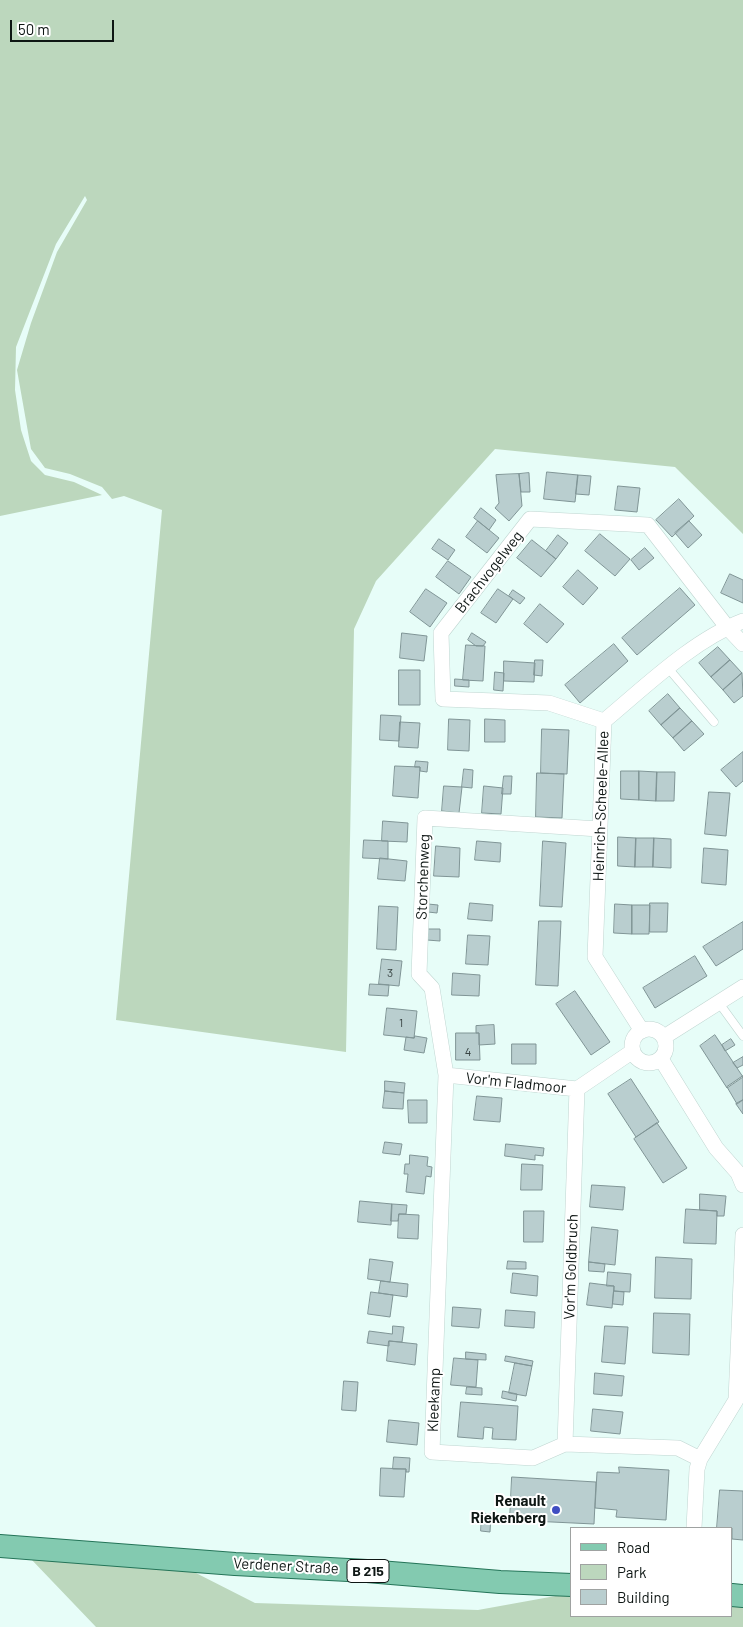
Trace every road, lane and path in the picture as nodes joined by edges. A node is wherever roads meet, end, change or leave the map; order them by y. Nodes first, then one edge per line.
1 (743, 621) edge
2 (727, 627) junction
3 (743, 644) edge
4 (668, 668) junction
5 (604, 721) junction
6 (714, 722) dead end
7 (599, 829) junction
8 (743, 987) edge
9 (719, 1002) junction
10 (642, 1031) junction
11 (743, 1036) edge
12 (664, 1037) junction
13 (633, 1051) junction
14 (660, 1059) junction
15 (446, 1075) junction
16 (576, 1089) junction
17 (743, 1185) edge
18 (743, 1235) edge
19 (742, 1295) edge
20 (565, 1444) junction
21 (700, 1459) junction
22 (694, 1527) edge
23 (0, 1546) edge
24 (570, 1585) edge

1 - 2 street, Heinrich-Scheele-Allee
2 - 3 street, Brachvogelweg
2 - 4 street, Heinrich-Scheele-Allee
2 - 5 street, Brachvogelweg
4 - 5 street, Heinrich-Scheele-Allee
4 - 6 lane
5 - 7 street, Heinrich-Scheele-Allee
7 - 10 street, Heinrich-Scheele-Allee
7 - 15 street, Storchenweg
8 - 9 street
9 - 11 lane
9 - 12 street
10 - 12 street
10 - 13 street
12 - 14 street
13 - 14 street
13 - 16 street, Vor'm Fladmoor
14 - 17 street
15 - 16 street, Vor'm Fladmoor
15 - 20 street, Kleekamp
16 - 20 street, Vor'm Goldbruch
18 - 19 street
19 - 21 street
20 - 21 street, Kleekamp
21 - 22 street
23 - 24 main road, Verdener Straße / B 215

